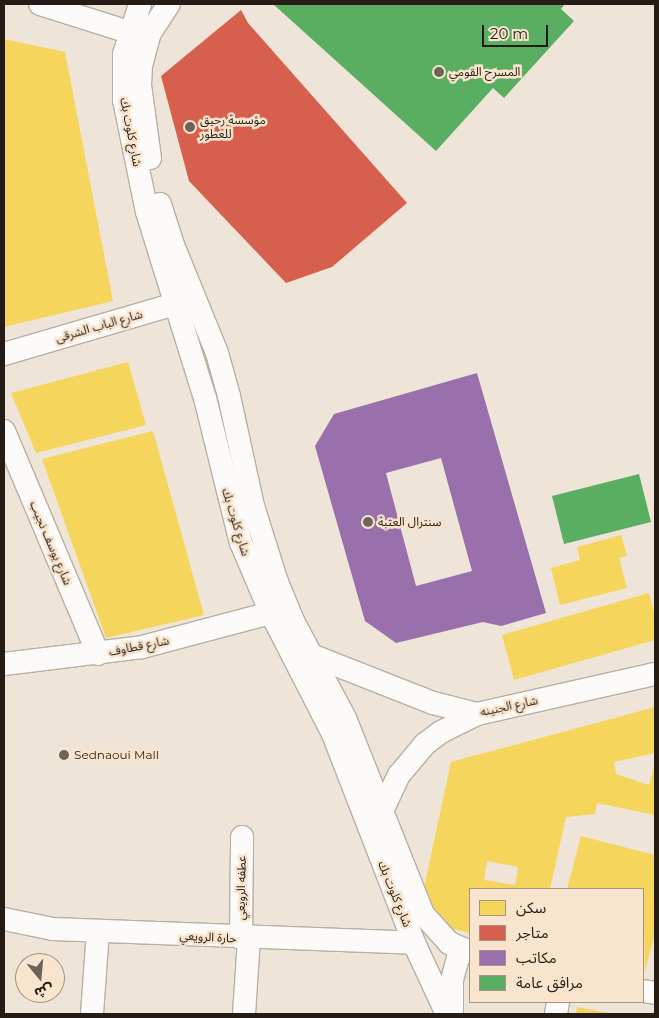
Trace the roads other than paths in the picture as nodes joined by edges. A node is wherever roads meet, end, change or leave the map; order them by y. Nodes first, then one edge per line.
1 (40, 4) edge
2 (140, 4) edge
3 (169, 4) edge
4 (129, 32) junction
5 (184, 302) junction
6 (4, 354) edge
7 (4, 431) edge
8 (271, 613) junction
9 (98, 654) junction
10 (304, 660) junction
11 (4, 664) edge
12 (655, 674) edge
13 (477, 714) junction
14 (382, 811) junction
15 (242, 837) dead end
16 (4, 919) edge
17 (98, 931) junction
18 (245, 938) junction
19 (414, 943) junction
20 (465, 951) edge
21 (92, 1014) edge
22 (244, 1014) edge
23 (448, 1014) edge
24 (452, 1014) edge

1 - 4 street
2 - 4 street, شارع كلوت بك
3 - 5 street, شارع كلوت بك
4 - 5 street, شارع كلوت بك
5 - 6 street, شارع الباب الشرقى
5 - 8 street, شارع كلوت بك
5 - 10 street, شارع كلوت بك
7 - 9 street, شارع يوسف نجيب
8 - 9 street, شارع قطاوف
8 - 10 street, شارع كلوت بك
9 - 11 street, شارع قطاوف
10 - 13 street, شارع الجنينه
10 - 14 street, شارع كلوت بك
10 - 19 street, شارع كلوت بك
12 - 13 street, شارع الجنينه
13 - 14 street
14 - 20 street, شارع كلوت بك
15 - 18 street, عطفه الرويعي
16 - 17 street, حارة الرويعي
17 - 18 street, حارة الرويعي
17 - 21 street
18 - 19 street, حارة الرويعي
18 - 22 street, عطفه الرويعي
19 - 23 street, شارع كلوت بك
20 - 24 street

